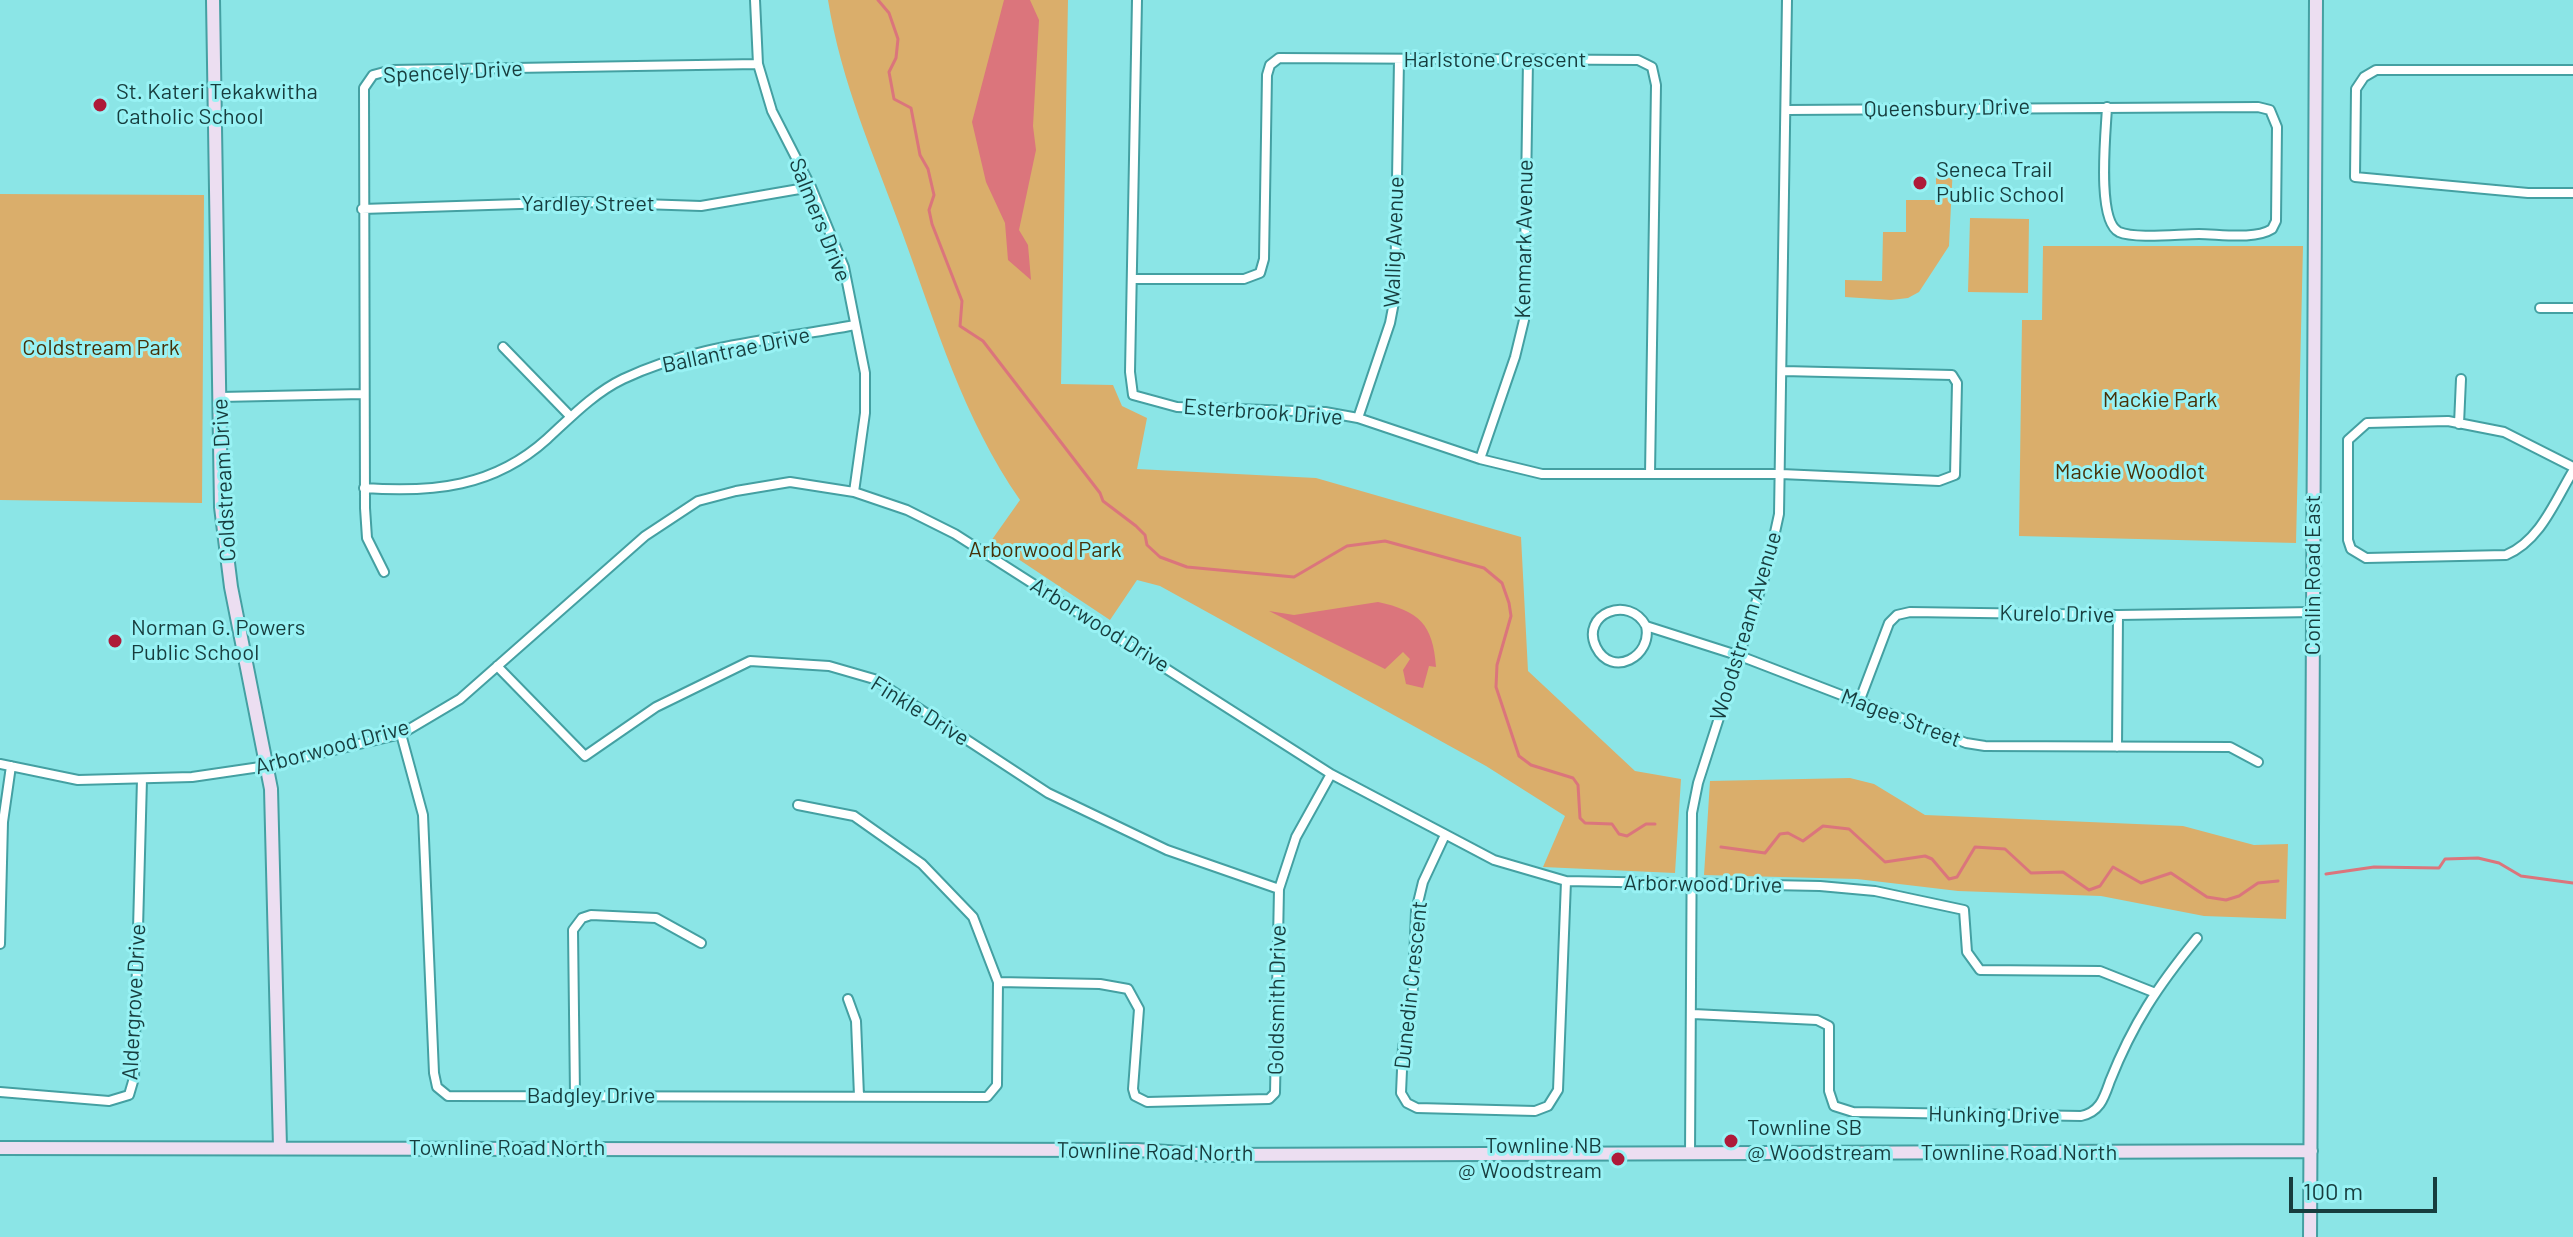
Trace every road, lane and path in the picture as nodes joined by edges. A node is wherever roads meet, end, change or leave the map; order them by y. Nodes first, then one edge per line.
1 (213, 0) edge
2 (755, 0) edge
3 (1137, 0) edge
4 (1787, 0) edge
5 (2316, 0) edge
6 (1399, 60) junction
7 (1528, 60) junction
8 (758, 64) junction
9 (2573, 70) edge
10 (2107, 107) junction
11 (1787, 110) junction
12 (811, 187) junction
13 (2573, 193) edge
14 (362, 209) junction
15 (1132, 279) junction
16 (2540, 308) dead end
17 (2573, 308) edge
18 (855, 325) junction
19 (503, 347) dead end
20 (1783, 371) junction
21 (2461, 379) dead end
22 (363, 394) junction
23 (220, 397) junction
24 (570, 416) junction
25 (1358, 418) junction
26 (2459, 424) junction
27 (1480, 459) junction
28 (2573, 469) edge
29 (1650, 474) junction
30 (1781, 474) junction
31 (364, 488) junction
32 (854, 492) junction
33 (384, 572) dead end
34 (2314, 612) junction
35 (2118, 615) junction
36 (1646, 626) junction
37 (1740, 656) junction
38 (497, 666) junction
39 (1859, 702) junction
40 (401, 734) junction
41 (2117, 747) junction
42 (2258, 762) dead end
43 (0, 764) edge
44 (11, 766) junction
45 (267, 766) junction
46 (1331, 774) junction
47 (142, 779) junction
48 (798, 805) dead end
49 (1445, 835) junction
50 (1566, 881) junction
51 (1693, 884) junction
52 (1279, 889) junction
53 (2197, 938) dead end
54 (701, 943) dead end
55 (0, 944) edge
56 (998, 982) junction
57 (2153, 992) junction
58 (848, 999) dead end
59 (1693, 1014) junction
60 (0, 1092) edge
61 (575, 1095) junction
62 (859, 1096) junction
63 (280, 1147) junction
64 (0, 1148) edge
65 (2311, 1151) junction
66 (1690, 1154) junction
67 (2310, 1237) edge

1 - 23 street, Coldstream Drive
2 - 8 street, Salmers Drive
3 - 15 street, Esterbrook Drive
4 - 11 street, Woodstream Avenue
5 - 34 street, Conlin Road East
6 - 7 street, Harlstone Crescent
6 - 15 street, Harlstone Crescent
6 - 25 street, Wallig Avenue
7 - 27 street, Kenmark Avenue
7 - 29 street, Harlstone Crescent
8 - 12 street, Salmers Drive
8 - 14 street, Spencely Drive
9 - 13 street
10 - 10 street, Queensbury Drive
10 - 11 street, Queensbury Drive
11 - 20 street, Woodstream Avenue
12 - 14 street, Yardley Street
12 - 18 street, Salmers Drive
14 - 22 street, Spencely Drive
15 - 25 street, Esterbrook Drive
16 - 17 street
18 - 24 street, Ballantrae Drive
18 - 32 street, Salmers Drive
19 - 24 street
20 - 30 street, Woodstream Avenue
20 - 30 street, Esterbrook Drive
21 - 26 street
22 - 23 street
22 - 31 street, Spencely Drive
23 - 45 street, Coldstream Drive
24 - 31 street, Ballantrae Drive
25 - 27 street, Esterbrook Drive
26 - 28 street
26 - 28 street
27 - 29 street, Esterbrook Drive
29 - 30 street, Esterbrook Drive
30 - 37 street, Woodstream Avenue
31 - 33 street, Spencely Drive
32 - 38 street, Arborwood Drive
32 - 46 street, Arborwood Drive
34 - 35 street, Kurelo Drive
34 - 65 street, Conlin Road East
35 - 39 street, Kurelo Drive
35 - 41 street
36 - 36 street
36 - 37 street, Magee Street
37 - 39 street, Magee Street
37 - 51 street, Woodstream Avenue
38 - 40 street, Arborwood Drive
38 - 52 street, Finkle Drive
39 - 41 street, Magee Street
40 - 45 street, Arborwood Drive
40 - 61 street, Badgley Drive
41 - 42 street, Magee Street
43 - 44 street, Arborwood Drive
44 - 47 street, Arborwood Drive
44 - 55 street
45 - 47 street, Arborwood Drive
45 - 63 street, Coldstream Drive
46 - 49 street, Arborwood Drive
46 - 52 street, Goldsmith Drive
47 - 60 street, Aldergrove Drive
48 - 56 street
49 - 50 street, Arborwood Drive
49 - 50 street, Dunedin Crescent
50 - 51 street, Arborwood Drive
51 - 57 street, Arborwood Drive
51 - 59 street, Woodstream Avenue
52 - 56 street, Goldsmith Drive
53 - 57 street
54 - 61 street
56 - 62 street, Badgley Drive
57 - 59 street, Hunking Drive
58 - 62 street
59 - 66 street, Woodstream Avenue
61 - 62 street, Badgley Drive
63 - 64 street, Townline Road North
63 - 66 street, Townline Road North
65 - 66 street, Townline Road North
65 - 67 street, Conlin Road East

